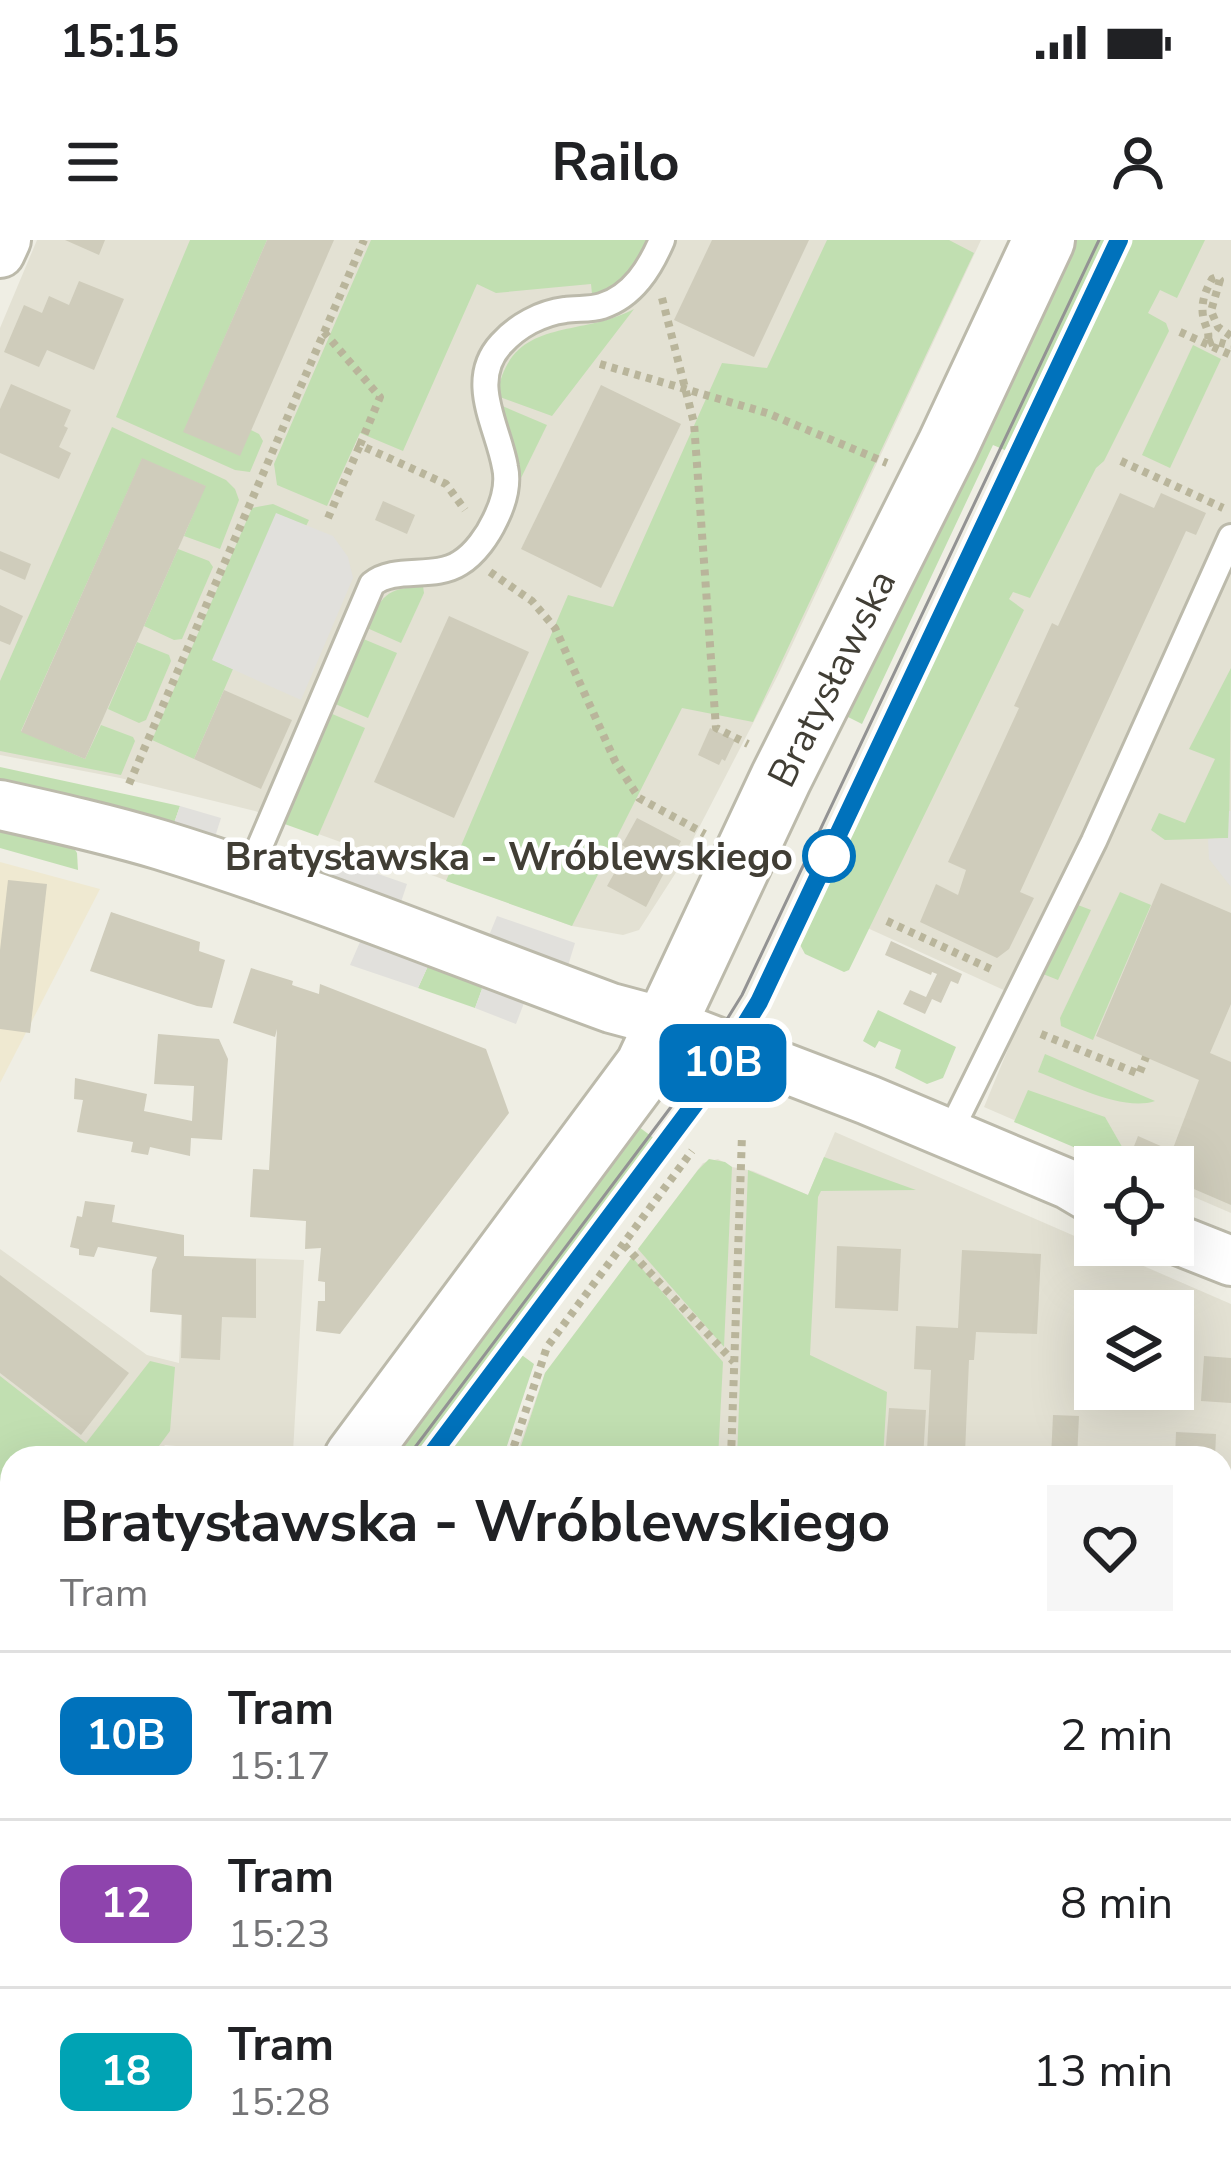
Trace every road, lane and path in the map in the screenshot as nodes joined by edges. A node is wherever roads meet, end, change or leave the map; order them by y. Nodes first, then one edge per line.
1 (6, 240) edge
2 (364, 240) edge
3 (662, 240) edge
4 (1041, 241) edge
5 (0, 253) edge
6 (662, 298) dead end
7 (324, 332) junction
8 (1180, 332) dead end
9 (1231, 336) edge
10 (1207, 344) junction
11 (1231, 350) edge
12 (600, 364) dead end
13 (686, 388) junction
14 (360, 445) junction
15 (1121, 461) dead end
16 (888, 464) dead end
17 (1231, 512) edge
18 (328, 518) dead end
19 (485, 537) junction
20 (1231, 537) edge
21 (487, 570) dead end
22 (755, 748) dead end
23 (129, 784) dead end
24 (0, 805) edge
25 (712, 837) dead end
26 (248, 874) junction
27 (887, 921) dead end
28 (1023, 984) junction
29 (668, 1023) junction
30 (1041, 1034) dead end
31 (1146, 1057) dead end
32 (949, 1134) junction
33 (742, 1135) dead end
34 (692, 1150) dead end
35 (1074, 1187) edge
36 (624, 1244) junction
37 (1194, 1247) edge
38 (1231, 1262) edge
39 (734, 1363) junction
40 (364, 1446) edge
41 (514, 1446) edge
42 (731, 1446) edge

1 - 5 street
2 - 7 path
3 - 19 lane
4 - 29 street, Bratysławska
6 - 13 path
7 - 14 path
7 - 23 path
8 - 10 path
9 - 10 path
10 - 11 path
12 - 13 path
13 - 16 path
13 - 22 path
14 - 18 path
14 - 19 path
15 - 17 path
19 - 26 lane
20 - 28 lane
21 - 25 path
24 - 26 street
26 - 29 street
27 - 28 path
28 - 32 lane
29 - 32 street
29 - 40 street, Bratysławska
30 - 31 path
32 - 35 street
33 - 39 path
34 - 36 path
36 - 39 path
36 - 41 path
37 - 38 street
39 - 42 path

